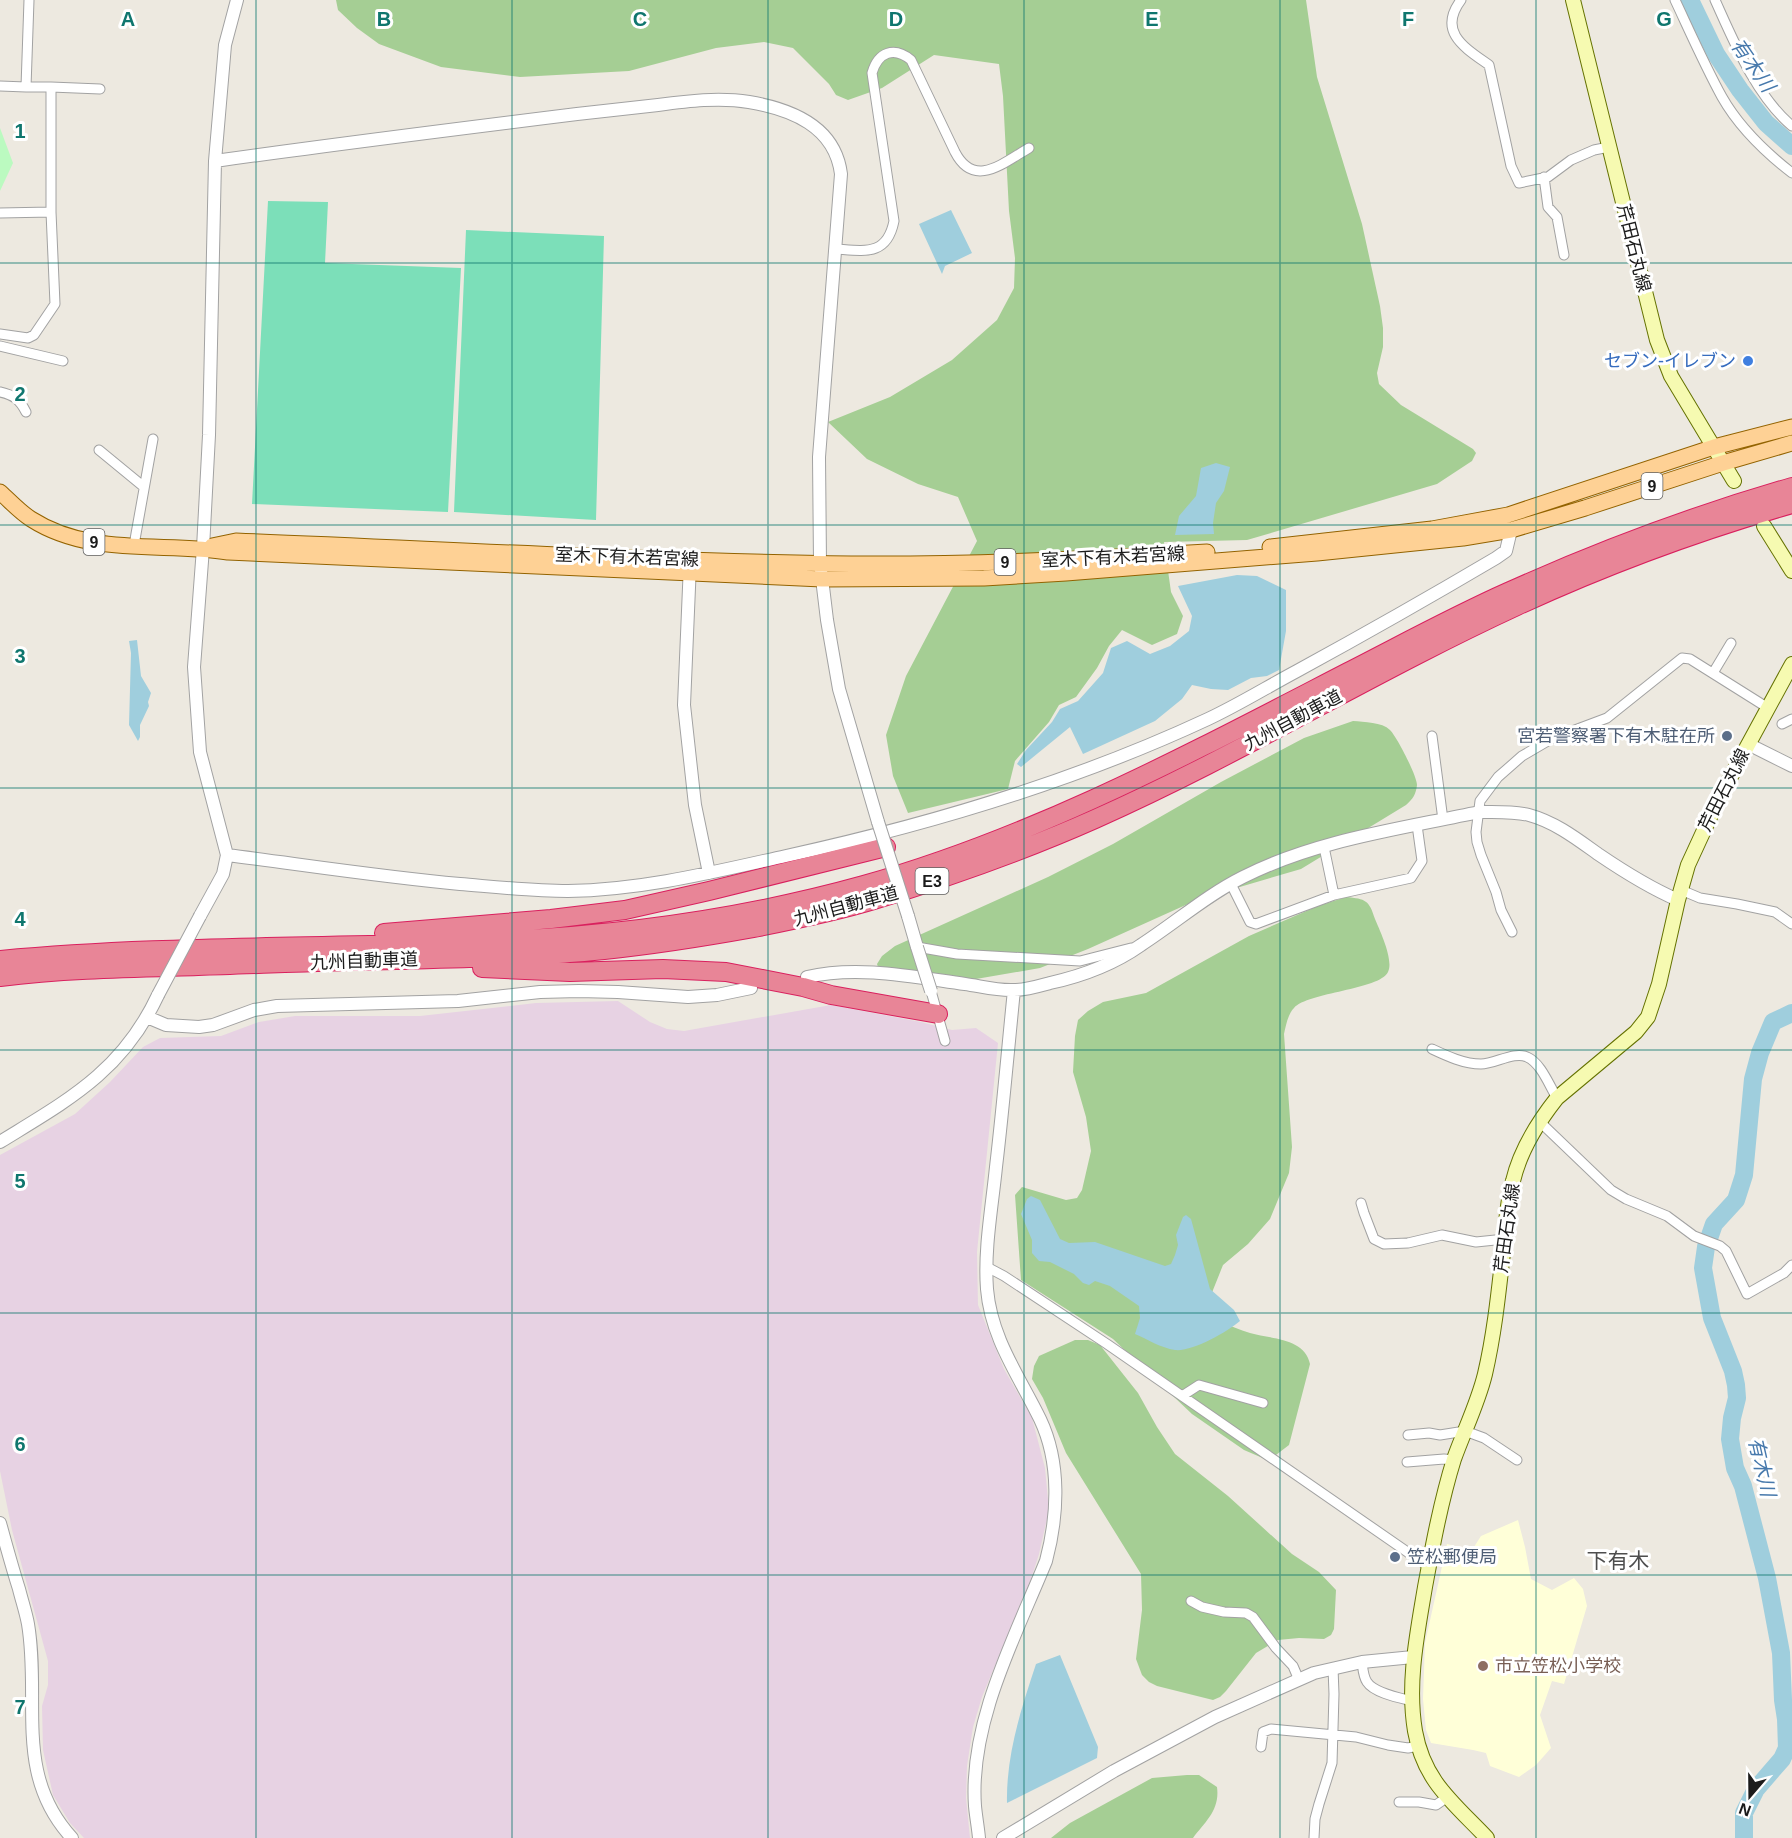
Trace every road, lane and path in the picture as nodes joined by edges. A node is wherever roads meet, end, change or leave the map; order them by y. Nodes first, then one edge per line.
1 (29, 0) edge
2 (237, 0) edge
3 (1461, 0) edge
4 (1573, 0) edge
5 (1676, 0) edge
6 (1715, 0) edge
7 (0, 86) edge
8 (26, 87) junction
9 (51, 87) junction
10 (100, 89) dead end
11 (1792, 126) edge
12 (1609, 147) junction
13 (1029, 148) dead end
14 (215, 161) junction
15 (1792, 173) edge
16 (1544, 177) junction
17 (51, 212) junction
18 (0, 213) edge
19 (836, 249) junction
20 (1564, 255) dead end
21 (0, 334) edge
22 (0, 346) edge
23 (63, 361) dead end
24 (0, 392) edge
25 (26, 412) dead end
26 (1792, 427) edge
27 (153, 439) dead end
28 (1792, 443) edge
29 (1714, 447) junction
30 (99, 450) dead end
31 (1723, 463) junction
32 (1734, 481) dead end
33 (144, 487) junction
34 (1792, 487) edge
35 (0, 492) edge
36 (1792, 504) edge
37 (1764, 526) dead end
38 (1511, 530) junction
39 (134, 546) junction
40 (203, 548) junction
41 (820, 562) junction
42 (690, 567) junction
43 (1792, 570) edge
44 (822, 579) junction
45 (1731, 643) dead end
46 (1792, 664) edge
47 (1713, 673) junction
48 (1768, 708) junction
49 (1792, 719) edge
50 (1782, 724) dead end
51 (1432, 736) dead end
52 (1748, 744) junction
53 (1792, 766) edge
54 (1479, 812) junction
55 (1443, 820) junction
56 (1417, 825) junction
57 (1324, 847) junction
58 (879, 848) junction
59 (227, 855) junction
60 (709, 873) junction
61 (1231, 884) junction
62 (1334, 895) junction
63 (1679, 895) junction
64 (1792, 924) edge
65 (1512, 932) dead end
66 (917, 947) junction
67 (1140, 947) junction
68 (206, 948) junction
69 (0, 960) edge
70 (243, 964) junction
71 (0, 977) edge
72 (807, 977) dead end
73 (751, 988) dead end
74 (1014, 990) junction
75 (931, 991) joint
76 (938, 1014) junction
77 (147, 1017) junction
78 (945, 1041) dead end
79 (1432, 1049) dead end
80 (1557, 1098) junction
81 (1540, 1122) junction
82 (0, 1142) edge
83 (1362, 1203) dead end
84 (1505, 1239) junction
85 (1792, 1265) edge
86 (987, 1267) junction
87 (1182, 1396) junction
88 (1263, 1403) dead end
89 (1464, 1431) junction
90 (1408, 1435) dead end
91 (1454, 1460) junction
92 (1517, 1460) dead end
93 (1407, 1462) dead end
94 (0, 1523) edge
95 (1429, 1567) junction
96 (1191, 1601) dead end
97 (1413, 1657) junction
98 (1362, 1662) junction
99 (1333, 1668) junction
100 (1299, 1680) junction
101 (1412, 1701) junction
102 (1332, 1736) junction
103 (1418, 1746) junction
104 (1262, 1747) dead end
105 (1446, 1798) junction
106 (1399, 1802) dead end
107 (1482, 1836) edge
108 (72, 1838) edge
109 (979, 1838) edge
110 (1003, 1838) edge
111 (1314, 1838) edge

1 - 8 street
2 - 14 street
3 - 16 street
4 - 12 main road, 芹田石丸線
5 - 15 street
6 - 11 street
7 - 8 street
8 - 9 street
9 - 10 street
9 - 17 street
12 - 16 street
12 - 29 main road, 芹田石丸線
13 - 19 street
14 - 19 street
14 - 40 street
16 - 20 street
17 - 18 street
17 - 21 street
19 - 41 street
22 - 23 street
24 - 25 street
26 - 29 main road, 室木下有木若宮線 / 9
27 - 33 street
28 - 31 main road, 室木下有木若宮線 / 9
29 - 31 main road, 芹田石丸線
29 - 41 main road, 室木下有木若宮線 / 9
30 - 33 street
31 - 32 main road, 芹田石丸線
31 - 38 main road, 室木下有木若宮線 / 9
33 - 39 street
34 - 68 highway, 九州自動車道 / E3
35 - 39 main road, 室木下有木若宮線 / 9
36 - 70 highway, 九州自動車道 / E3
37 - 43 main road
38 - 44 main road, 室木下有木若宮線 / 9
38 - 60 street
39 - 40 main road, 室木下有木若宮線 / 9
40 - 42 main road, 室木下有木若宮線 / 9
40 - 59 street
41 - 42 main road, 室木下有木若宮線 / 9
41 - 44 street
42 - 44 main road, 室木下有木若宮線 / 9
42 - 60 street
44 - 58 street, bridge
45 - 47 street
46 - 48 main road, 芹田石丸線
47 - 48 street
47 - 54 street
48 - 52 main road, 芹田石丸線
49 - 50 street
51 - 55 street
52 - 53 street
52 - 63 main road, 芹田石丸線
54 - 55 street
54 - 63 street
54 - 65 street
55 - 56 street
56 - 57 street
56 - 62 street
57 - 61 street
57 - 62 street
58 - 66 street, bridge
58 - 68 highway
59 - 60 street
59 - 77 street, bridge
61 - 62 street
61 - 67 street
63 - 64 street
63 - 80 main road, 芹田石丸線
66 - 67 street
66 - 75 street, bridge
67 - 74 street
68 - 69 highway, 九州自動車道 / E3
70 - 71 highway, 九州自動車道 / E3
70 - 76 highway
72 - 74 street
73 - 77 street
74 - 86 street
75 - 76 street
76 - 78 street
77 - 82 street
79 - 80 street
80 - 81 main road, 芹田石丸線
81 - 84 main road, 芹田石丸線
81 - 85 street
83 - 84 street
84 - 89 main road, 芹田石丸線
86 - 87 street
86 - 109 street
87 - 88 street
87 - 95 street
89 - 90 street
89 - 91 main road, 芹田石丸線
89 - 92 street
91 - 93 street
91 - 95 main road, 芹田石丸線
94 - 108 street
95 - 97 main road, 芹田石丸線
96 - 100 street
97 - 98 street
97 - 101 main road, 芹田石丸線
98 - 99 street
98 - 101 street
99 - 100 street
99 - 102 street
100 - 110 street
101 - 103 main road, 芹田石丸線
102 - 103 street
102 - 104 street
102 - 111 street
103 - 105 main road, 芹田石丸線
105 - 106 street
105 - 107 main road, 芹田石丸線

